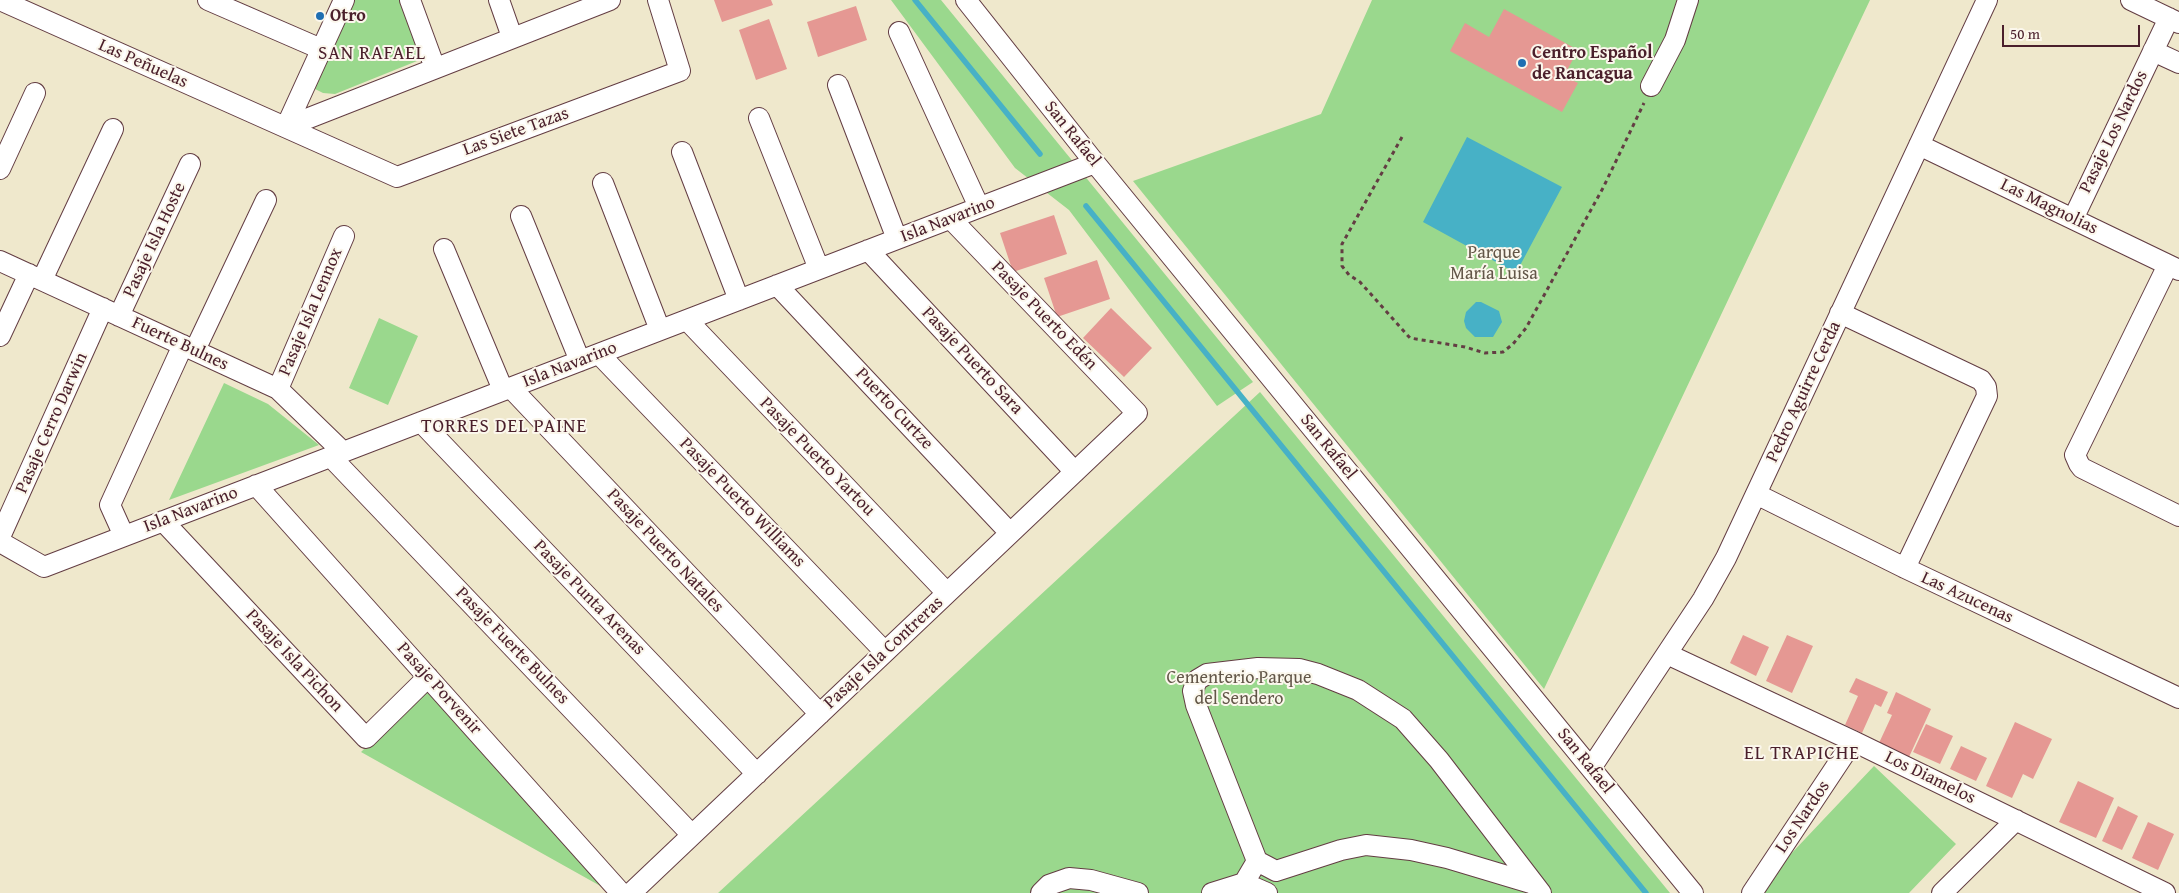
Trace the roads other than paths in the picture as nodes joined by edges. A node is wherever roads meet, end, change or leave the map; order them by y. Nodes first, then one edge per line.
1 (0, 0) edge
2 (208, 0) edge
3 (344, 0) edge
4 (410, 0) edge
5 (498, 0) edge
6 (658, 0) edge
7 (966, 0) edge
8 (1688, 0) edge
9 (1988, 0) edge
10 (2131, 0) edge
11 (598, 2) edge
12 (2174, 21) edge
13 (898, 32) dead end
14 (512, 37) junction
15 (321, 49) junction
16 (2153, 51) junction
17 (2179, 63) edge
18 (435, 68) junction
19 (838, 85) dead end
20 (1651, 86) road end
21 (35, 93) dead end
22 (759, 118) dead end
23 (286, 127) junction
24 (113, 129) dead end
25 (1919, 144) junction
26 (682, 152) dead end
27 (1095, 163) junction
28 (190, 164) dead end
29 (0, 169) edge
30 (604, 183) dead end
31 (266, 200) dead end
32 (979, 207) junction
33 (522, 216) dead end
34 (951, 218) junction
35 (2073, 219) junction
36 (344, 236) dead end
37 (897, 239) junction
38 (444, 249) dead end
39 (868, 250) junction
40 (0, 261) edge
41 (2173, 268) edge
42 (819, 269) junction
43 (36, 277) junction
44 (777, 285) junction
45 (739, 300) junction
46 (111, 312) junction
47 (1840, 313) junction
48 (687, 320) junction
49 (660, 330) junction
50 (0, 336) edge
51 (189, 348) junction
52 (599, 354) junction
53 (580, 361) junction
54 (278, 389) junction
55 (507, 389) junction
56 (1137, 413) joint
57 (421, 422) junction
58 (337, 454) junction
59 (1075, 472) junction
60 (256, 485) junction
61 (1756, 494) junction
62 (2179, 516) edge
63 (163, 521) junction
64 (1010, 533) junction
65 (124, 536) junction
66 (0, 537) edge
67 (0, 542) edge
68 (1905, 568) junction
69 (947, 593) junction
70 (885, 652) junction
71 (1667, 654) junction
72 (428, 677) junction
73 (2176, 692) edge
74 (820, 714) junction
75 (1853, 741) junction
76 (1591, 768) junction
77 (757, 774) junction
78 (2016, 820) junction
79 (692, 835) junction
80 (1257, 861) junction
81 (1276, 871) junction
82 (1244, 883) junction
83 (1537, 889) edge
84 (621, 893) edge
85 (631, 893) edge
86 (1041, 893) edge
87 (1138, 893) edge
88 (1212, 893) edge
89 (1267, 893) edge
90 (1693, 893) edge
91 (1752, 893) edge
92 (1942, 893) edge
93 (2165, 893) edge

1 - 23 street, Las Peñuelas
2 - 15 street
3 - 15 street
4 - 18 street
5 - 14 street
6 - 23 street, Las Siete Tazas
7 - 27 street, San Rafael
8 - 20 street
9 - 25 street, Pedro Aguirre Cerda
10 - 12 street
11 - 14 street
12 - 16 street, Pasaje Los Nardos
13 - 32 street
14 - 18 street
15 - 23 street
16 - 17 street
16 - 35 street, Pasaje Los Nardos
18 - 23 street
19 - 37 street
21 - 29 street
22 - 42 street
24 - 43 street
25 - 35 street, Las Magnolias
25 - 47 street, Pedro Aguirre Cerda
26 - 45 street
27 - 32 street, Isla Navarino
27 - 76 street, San Rafael
28 - 46 street, Pasaje Isla Hoste
30 - 49 street
31 - 51 street
32 - 34 street, Isla Navarino
33 - 53 street
34 - 37 street, Isla Navarino
34 - 56 street, Pasaje Puerto Edén
35 - 41 street, Las Magnolias
36 - 54 street, Pasaje Isla Lennox
37 - 39 street, Isla Navarino
38 - 55 street
39 - 42 street, Isla Navarino
39 - 59 street, Pasaje Puerto Sara
40 - 43 street, Fuerte Bulnes
41 - 62 street
42 - 44 street, Isla Navarino
43 - 46 street, Fuerte Bulnes
43 - 50 street
44 - 45 street, Isla Navarino
44 - 64 street, Puerto Curtze
45 - 48 street, Isla Navarino
46 - 51 street, Fuerte Bulnes
46 - 66 street, Pasaje Cerro Darwin
47 - 61 street, Pedro Aguirre Cerda
47 - 68 street
48 - 49 street, Isla Navarino
48 - 69 street, Pasaje Puerto Yartou
49 - 52 street, Isla Navarino
51 - 54 street, Fuerte Bulnes
51 - 65 street
52 - 53 street, Isla Navarino
52 - 70 street, Pasaje Puerto Williams
53 - 55 street, Isla Navarino
54 - 58 street, Fuerte Bulnes
55 - 57 street, Isla Navarino
55 - 74 street, Pasaje Puerto Natales
56 - 59 street, Pasaje Isla Contreras
57 - 58 street, Isla Navarino
57 - 77 street, Pasaje Punta Arenas
58 - 60 street, Isla Navarino
58 - 79 street, Pasaje Fuerte Bulnes
59 - 64 street, Pasaje Isla Contreras
60 - 63 street, Isla Navarino
60 - 72 street, Pasaje Porvenir
61 - 68 street, Las Azucenas
61 - 71 street, Pedro Aguirre Cerda
63 - 65 street, Isla Navarino
63 - 72 street, Pasaje Isla Pichon
64 - 69 street, Pasaje Isla Contreras
65 - 67 street, Isla Navarino
68 - 73 street, Las Azucenas
69 - 70 street, Pasaje Isla Contreras
70 - 74 street, Pasaje Isla Contreras
71 - 75 street, Los Diamelos
71 - 76 street, Pedro Aguirre Cerda
72 - 84 street, Pasaje Porvenir
74 - 77 street, Pasaje Isla Contreras
75 - 78 street, Los Diamelos
75 - 91 street, Los Nardos
76 - 90 street, San Rafael
77 - 79 street, Pasaje Isla Contreras
78 - 92 street
78 - 93 street, Los Diamelos
79 - 85 street, Pasaje Isla Contreras
80 - 81 street
80 - 82 street
80 - 83 street
81 - 83 street
81 - 89 street
82 - 88 street
82 - 89 street
86 - 87 street

